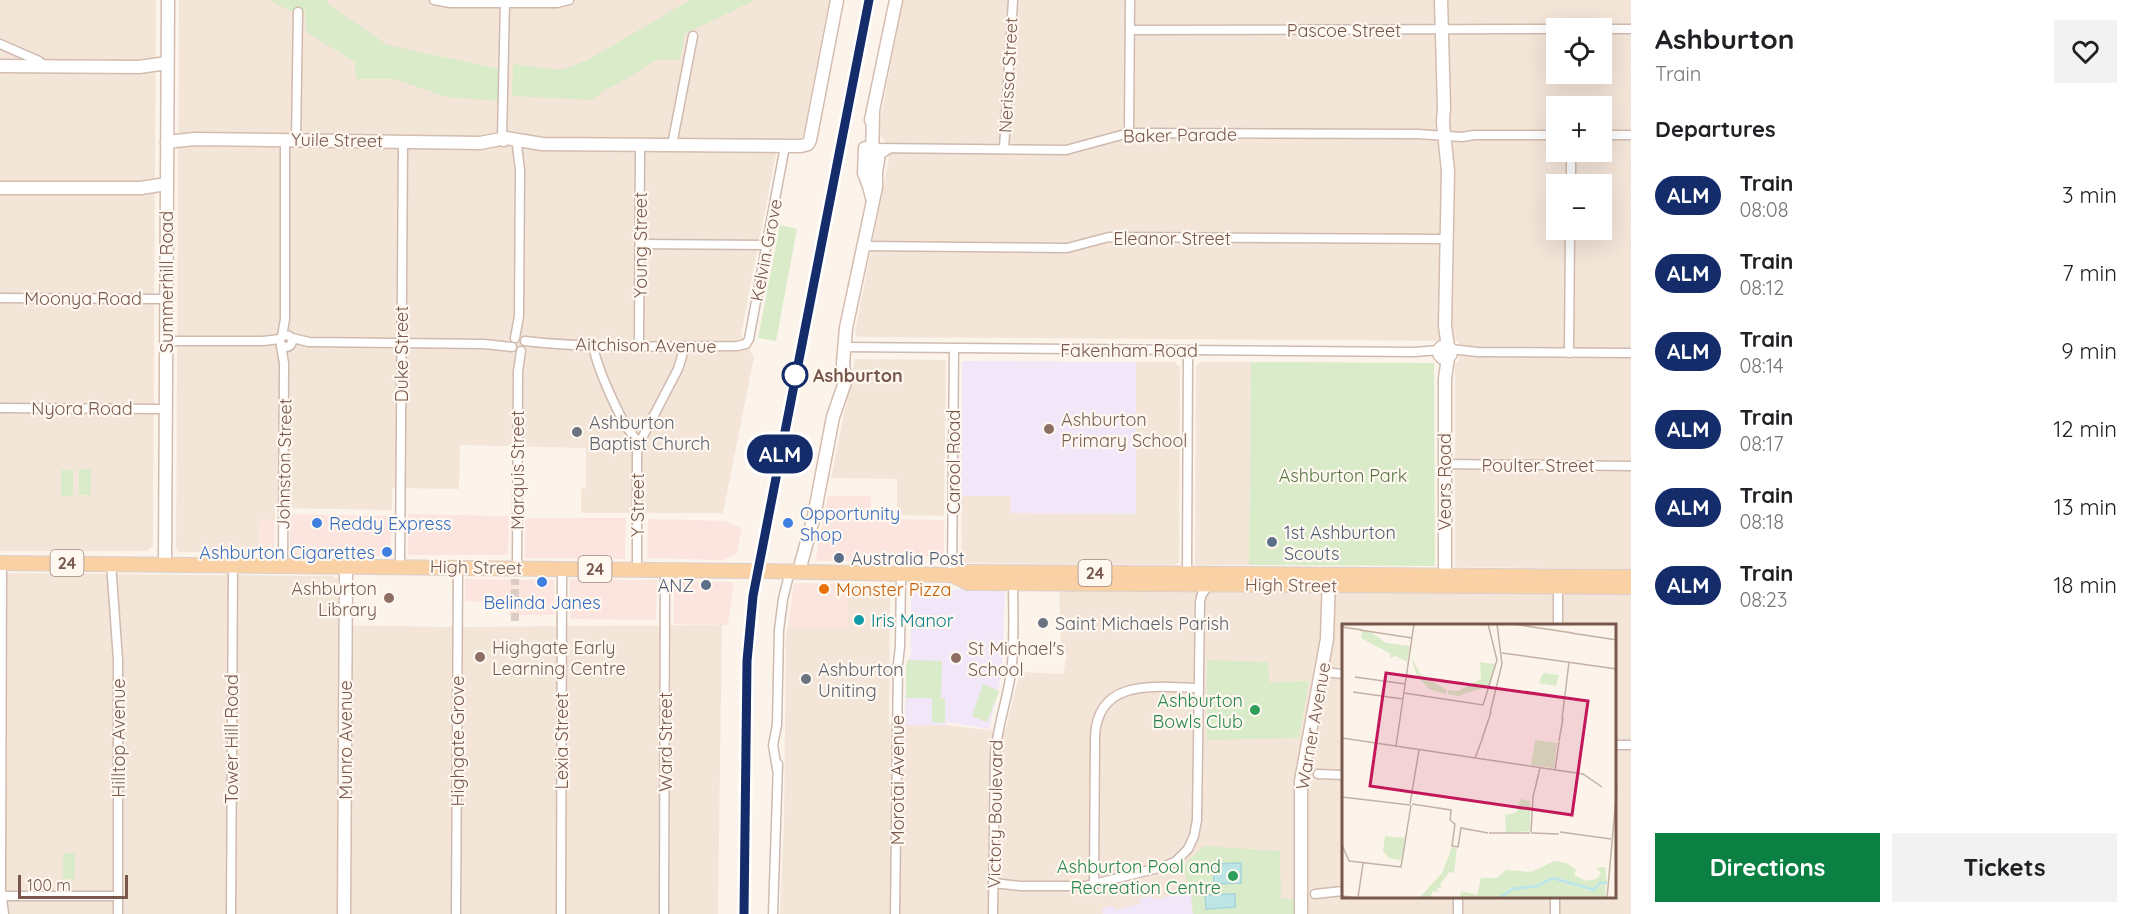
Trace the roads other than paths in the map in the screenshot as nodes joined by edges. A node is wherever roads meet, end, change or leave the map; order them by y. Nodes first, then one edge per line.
1 (168, 0) edge
2 (434, 0) edge
3 (568, 0) edge
4 (837, 0) edge
5 (896, 0) edge
6 (1013, 0) edge
7 (1130, 0) edge
8 (1441, 0) edge
9 (505, 1) edge
10 (298, 12) dead end
11 (1546, 29) edge
12 (1612, 29) edge
13 (1631, 29) edge
14 (1130, 30) junction
15 (1442, 30) junction
16 (693, 36) dead end
17 (0, 44) edge
18 (0, 66) edge
19 (45, 66) junction
20 (167, 67) junction
21 (1129, 133) junction
22 (1447, 134) junction
23 (1546, 135) edge
24 (1612, 135) edge
25 (1631, 135) edge
26 (167, 138) junction
27 (291, 140) junction
28 (403, 141) junction
29 (512, 142) junction
30 (640, 145) junction
31 (672, 145) junction
32 (785, 146) junction
33 (868, 148) junction
34 (893, 148) junction
35 (1004, 149) junction
36 (877, 179) junction
37 (0, 188) edge
38 (166, 188) junction
39 (872, 202) junction
40 (1447, 239) junction
41 (1570, 240) edge
42 (640, 244) junction
43 (767, 245) junction
44 (863, 246) junction
45 (0, 298) edge
46 (166, 298) junction
47 (165, 340) junction
48 (285, 341) junction
49 (401, 343) junction
50 (519, 344) junction
51 (589, 345) junction
52 (639, 345) junction
53 (687, 346) junction
54 (737, 346) joint
55 (843, 348) junction
56 (954, 349) junction
57 (1188, 351) junction
58 (1445, 352) junction
59 (1569, 352) junction
60 (1631, 353) edge
61 (0, 408) edge
62 (165, 409) junction
63 (640, 442) junction
64 (1444, 464) junction
65 (1631, 466) edge
66 (1, 563) edge
67 (111, 563) junction
68 (165, 563) junction
69 (233, 564) junction
70 (283, 565) junction
71 (346, 565) junction
72 (400, 566) junction
73 (458, 567) junction
74 (517, 568) junction
75 (562, 569) junction
76 (637, 570) junction
77 (665, 570) junction
78 (796, 571) junction
79 (1187, 573) junction
80 (901, 574) junction
81 (952, 575) junction
82 (1631, 577) edge
83 (1013, 578) junction
84 (1329, 580) junction
85 (1445, 581) junction
86 (1558, 582) junction
87 (1210, 584) junction
88 (1631, 587) edge
89 (1558, 624) edge
90 (1322, 672) junction
91 (1342, 674) edge
92 (1199, 688) junction
93 (0, 689) edge
94 (1318, 774) dead end
95 (1342, 775) edge
96 (1094, 884) junction
97 (993, 886) junction
98 (1342, 891) edge
99 (1315, 894) dead end
100 (1, 896) edge
101 (118, 896) junction
102 (772, 912) edge
103 (4, 914) edge
104 (118, 914) edge
105 (231, 914) edge
106 (344, 914) edge
107 (456, 914) edge
108 (561, 914) edge
109 (664, 914) edge
110 (895, 914) edge
111 (993, 914) edge
112 (1301, 914) edge

1 - 20 street, Summerhill Road
2 - 9 street
3 - 9 street
4 - 32 street, Yuile Street
5 - 33 street
6 - 35 street, Nerissa Street
7 - 14 street
8 - 15 street, Vears Road
9 - 29 street, Marquis Street
10 - 27 street, Johnston Street
11 - 15 street, Pascoe Street
12 - 13 street
14 - 15 street, Pascoe Street
14 - 21 street
15 - 22 street, Vears Road
16 - 31 street
17 - 19 street
18 - 19 street
19 - 20 street
20 - 26 street, Summerhill Road
21 - 22 street, Baker Parade
21 - 35 street, Baker Parade
22 - 23 street, Baker Parade
22 - 40 street, Vears Road
24 - 25 street
26 - 27 street, Yuile Street
26 - 38 street, Summerhill Road
27 - 28 street, Yuile Street
27 - 48 street, Johnston Street
28 - 29 street, Yuile Street
28 - 49 street, Duke Street
29 - 30 street, Yuile Street
29 - 50 street, Marquis Street
30 - 31 street, Yuile Street
30 - 42 street, Young Street
31 - 32 street, Yuile Street
32 - 43 street, Kelvin Grove
33 - 34 street, Baker Parade
33 - 36 street
33 - 39 street
34 - 35 street, Baker Parade
34 - 36 street
36 - 39 street
37 - 38 street
38 - 46 street, Summerhill Road
39 - 44 street
40 - 44 street, Eleanor Street
40 - 58 street, Vears Road
41 - 59 street
42 - 43 street
42 - 52 street, Young Street
43 - 54 street, Kelvin Grove
44 - 55 street
45 - 46 street, Moonya Road
46 - 47 street, Summerhill Road
47 - 48 street, Aitchison Avenue
47 - 62 street, Summerhill Road
48 - 49 street, Aitchison Avenue
48 - 70 street, Johnston Street
49 - 50 street, Aitchison Avenue
49 - 72 street, Duke Street
50 - 51 street, Aitchison Avenue
50 - 74 street, Marquis Street
51 - 52 street, Aitchison Avenue
51 - 63 street
52 - 53 street, Aitchison Avenue
53 - 54 street, Aitchison Avenue
53 - 63 street, Y Street
55 - 56 street, Fakenham Road
55 - 78 street
56 - 57 street, Fakenham Road
56 - 81 street, Carool Road
57 - 58 street, Fakenham Road
57 - 79 street
58 - 59 street, Fakenham Road
58 - 64 street, Vears Road
59 - 60 street, Fakenham Road
61 - 62 street, Nyora Road
62 - 68 street, Summerhill Road
63 - 76 street, Y Street
64 - 65 street, Poulter Street
64 - 85 street, Vears Road
66 - 67 main road, High Street / 24
66 - 93 street
67 - 68 main road, High Street / 24
67 - 101 street, Hilltop Avenue
68 - 69 main road, High Street / 24
69 - 70 main road, High Street / 24
69 - 105 street, Tower Hill Road
70 - 71 main road, High Street / 24
71 - 72 main road, High Street / 24
71 - 106 street, Munro Avenue
72 - 73 main road, High Street / 24
73 - 74 main road, High Street / 24
73 - 107 street, Highgate Grove
74 - 75 main road, High Street / 24
75 - 76 main road, High Street / 24
75 - 108 street, Lexia Street
76 - 77 main road, High Street / 24
77 - 78 main road, High Street / 24
77 - 109 street, Ward Street
78 - 80 main road, High Street / 24
78 - 102 street
79 - 83 main road, High Street / 24
79 - 84 main road, High Street / 24
80 - 81 main road, High Street / 24
80 - 110 street, Morotai Avenue
81 - 83 main road, High Street / 24
82 - 86 main road, High Street / 24
83 - 87 main road, High Street / 24
83 - 97 street, Victory Boulevard
84 - 85 main road, High Street / 24
84 - 87 main road, High Street / 24
84 - 90 street, Warner Avenue
85 - 86 main road, High Street / 24
86 - 88 main road, High Street / 24
86 - 89 street
87 - 92 street
90 - 91 street
90 - 112 street, Warner Avenue
92 - 96 street
92 - 96 street
93 - 100 street
94 - 95 street
96 - 97 street
97 - 111 street, Victory Boulevard
98 - 99 street
100 - 101 street
100 - 103 street
101 - 104 street, Hilltop Avenue

